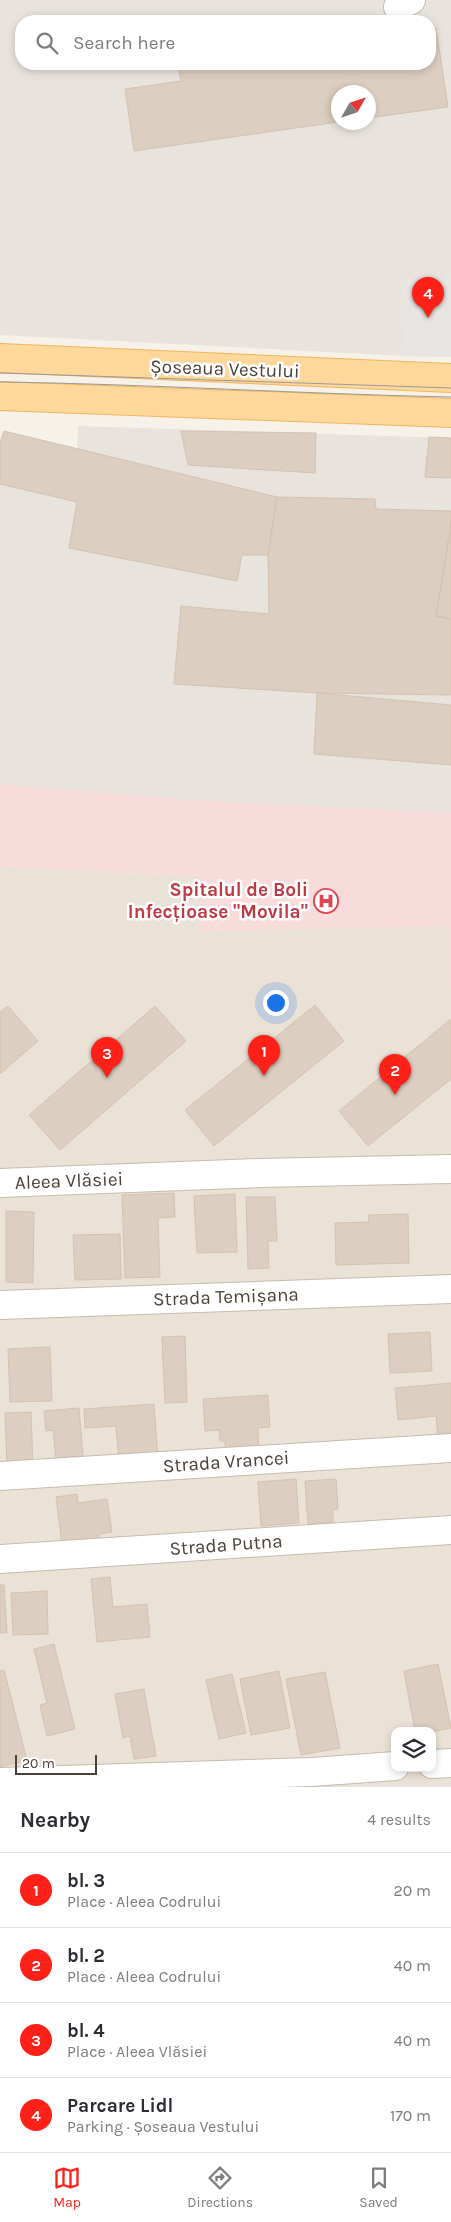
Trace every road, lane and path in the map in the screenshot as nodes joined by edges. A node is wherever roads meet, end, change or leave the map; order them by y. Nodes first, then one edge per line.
1 (0, 358) edge
2 (451, 378) edge
3 (0, 396) edge
4 (451, 413) edge
5 (451, 1169) edge
6 (0, 1183) edge
7 (451, 1289) edge
8 (0, 1305) edge
9 (451, 1448) edge
10 (0, 1476) edge
11 (451, 1530) edge
12 (0, 1559) edge
13 (451, 1763) edge
14 (436, 1764) edge
15 (391, 1766) edge
16 (0, 1782) edge

1 - 2 main road, Șoseaua Vestului
3 - 4 main road, Șoseaua Vestului
5 - 6 street, Aleea Vlăsiei
7 - 8 street, Strada Temișana
9 - 10 street, Strada Vrancei
11 - 12 street, Strada Putna
13 - 14 street
15 - 16 street

